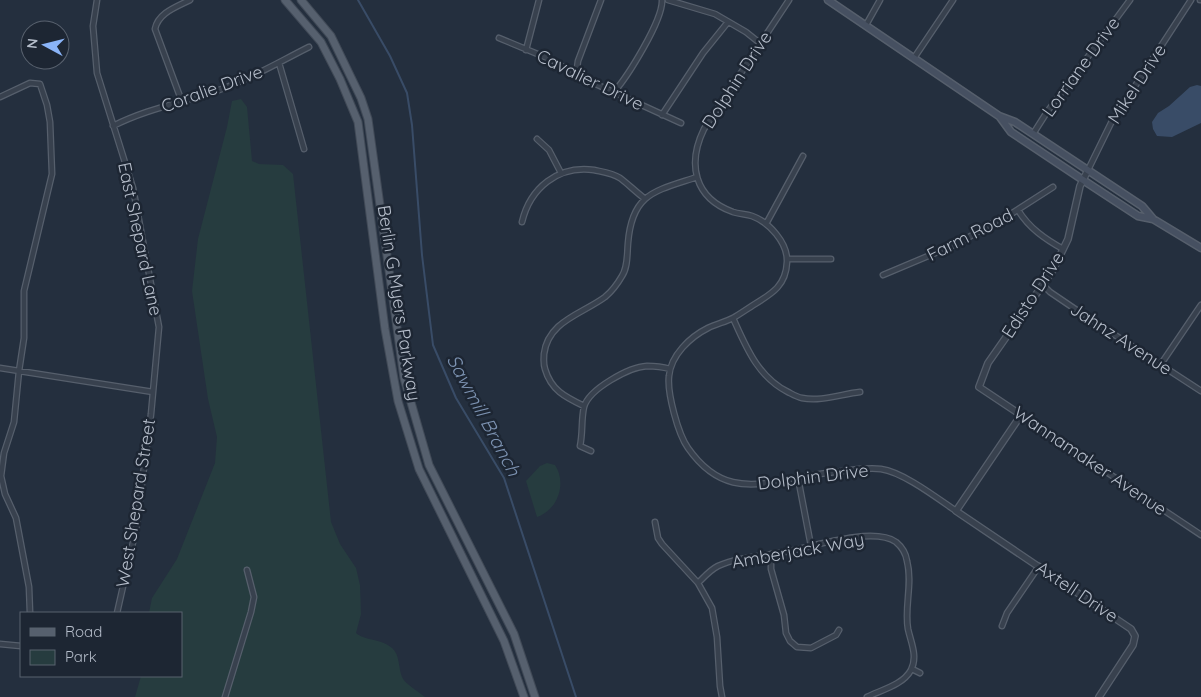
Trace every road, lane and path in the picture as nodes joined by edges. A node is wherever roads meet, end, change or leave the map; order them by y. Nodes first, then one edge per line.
1 (98, 0) edge
2 (190, 0) edge
3 (285, 0) edge
4 (301, 0) edge
5 (539, 0) edge
6 (601, 0) edge
7 (662, 0) edge
8 (668, 0) edge
9 (789, 0) edge
10 (828, 0) edge
11 (880, 0) edge
12 (953, 0) edge
13 (1130, 0) edge
14 (1191, 0) edge
15 (728, 22) junction
16 (866, 25) junction
17 (499, 38) dead end
18 (760, 44) junction
19 (309, 47) dead end
20 (526, 50) junction
21 (914, 58) junction
22 (279, 63) junction
23 (576, 75) junction
24 (614, 92) junction
25 (0, 97) edge
26 (182, 102) junction
27 (662, 115) junction
28 (999, 116) junction
29 (368, 119) junction
30 (358, 122) junction
31 (681, 123) dead end
32 (114, 126) junction
33 (1033, 134) junction
34 (537, 139) dead end
35 (304, 149) dead end
36 (803, 156) dead end
37 (1088, 170) junction
38 (561, 173) junction
39 (697, 176) junction
40 (1083, 180) junction
41 (1053, 187) dead end
42 (644, 198) junction
43 (1018, 210) junction
44 (1153, 219) junction
45 (522, 222) dead end
46 (766, 224) junction
47 (1201, 248) edge
48 (1063, 249) junction
49 (787, 259) junction
50 (831, 259) dead end
51 (883, 275) dead end
52 (1043, 285) junction
53 (1201, 305) edge
54 (733, 318) junction
55 (1161, 364) junction
56 (0, 368) edge
57 (670, 369) junction
58 (19, 371) junction
59 (979, 387) joint
60 (1201, 390) edge
61 (153, 392) junction
62 (860, 392) dead end
63 (584, 406) junction
64 (1021, 415) junction
65 (591, 451) dead end
66 (798, 478) junction
67 (956, 511) junction
68 (655, 522) dead end
69 (1201, 535) edge
70 (811, 546) junction
71 (771, 554) junction
72 (1039, 566) junction
73 (247, 570) dead end
74 (698, 583) junction
75 (30, 612) edge
76 (117, 612) edge
77 (1002, 626) dead end
78 (839, 630) dead end
79 (0, 644) edge
80 (20, 646) edge
81 (912, 669) junction
82 (920, 673) dead end
83 (225, 697) edge
84 (524, 697) edge
85 (535, 697) edge
86 (722, 697) edge
87 (867, 697) edge
88 (1099, 697) edge

1 - 32 street, East Shepard Lane
2 - 26 street
3 - 30 main road, Berlin G Myers Parkway
4 - 29 main road, Berlin G Myers Parkway
5 - 20 street
6 - 23 street
7 - 24 street
8 - 15 street
9 - 18 street, Dolphin Drive
10 - 16 main road
11 - 16 street
12 - 21 street
13 - 33 street, Lorriane Drive
14 - 37 street, Mikel Drive
15 - 18 street
15 - 27 street
16 - 21 main road
17 - 20 street, Cavalier Drive
18 - 39 street, Dolphin Drive
19 - 22 street, Coralie Drive
20 - 23 street, Cavalier Drive
21 - 28 main road
22 - 26 street, Coralie Drive
22 - 35 street
23 - 24 street, Cavalier Drive
24 - 27 street, Cavalier Drive
25 - 58 street
26 - 32 street, Coralie Drive
27 - 31 street, Cavalier Drive
28 - 33 main road
28 - 40 main road
29 - 30 main road
29 - 85 main road, Berlin G Myers Parkway
30 - 84 main road, Berlin G Myers Parkway
32 - 61 street, East Shepard Lane
33 - 37 main road
34 - 38 street
36 - 46 street
37 - 40 street, Edisto Drive
37 - 44 main road
38 - 42 street
38 - 45 street
39 - 42 street
39 - 46 street, Dolphin Drive
40 - 44 main road
40 - 48 street, Edisto Drive
41 - 43 street, Farm Road
42 - 63 street
43 - 48 street
43 - 51 street, Farm Road
44 - 47 main road
46 - 49 street, Dolphin Drive
48 - 52 street, Edisto Drive
49 - 50 street
49 - 54 street
52 - 55 street, Jahnz Avenue
52 - 59 street, Edisto Drive
53 - 55 street
54 - 57 street
54 - 62 street
55 - 60 street, Jahnz Avenue
56 - 58 street
57 - 63 street
57 - 66 street, Dolphin Drive
58 - 61 street
58 - 75 street
59 - 64 street, Wannamaker Avenue
61 - 76 street, West Shepard Street
63 - 65 street
64 - 67 street
64 - 69 street, Wannamaker Avenue
66 - 67 street, Dolphin Drive
66 - 70 street
67 - 72 street, Axtell Drive
68 - 74 street
70 - 71 street, Amberjack Way
70 - 81 street, Amberjack Way
71 - 74 street, Amberjack Way
71 - 78 street
72 - 77 street
72 - 88 street, Axtell Drive
73 - 83 street
74 - 86 street
79 - 80 street
81 - 82 street
81 - 87 street

